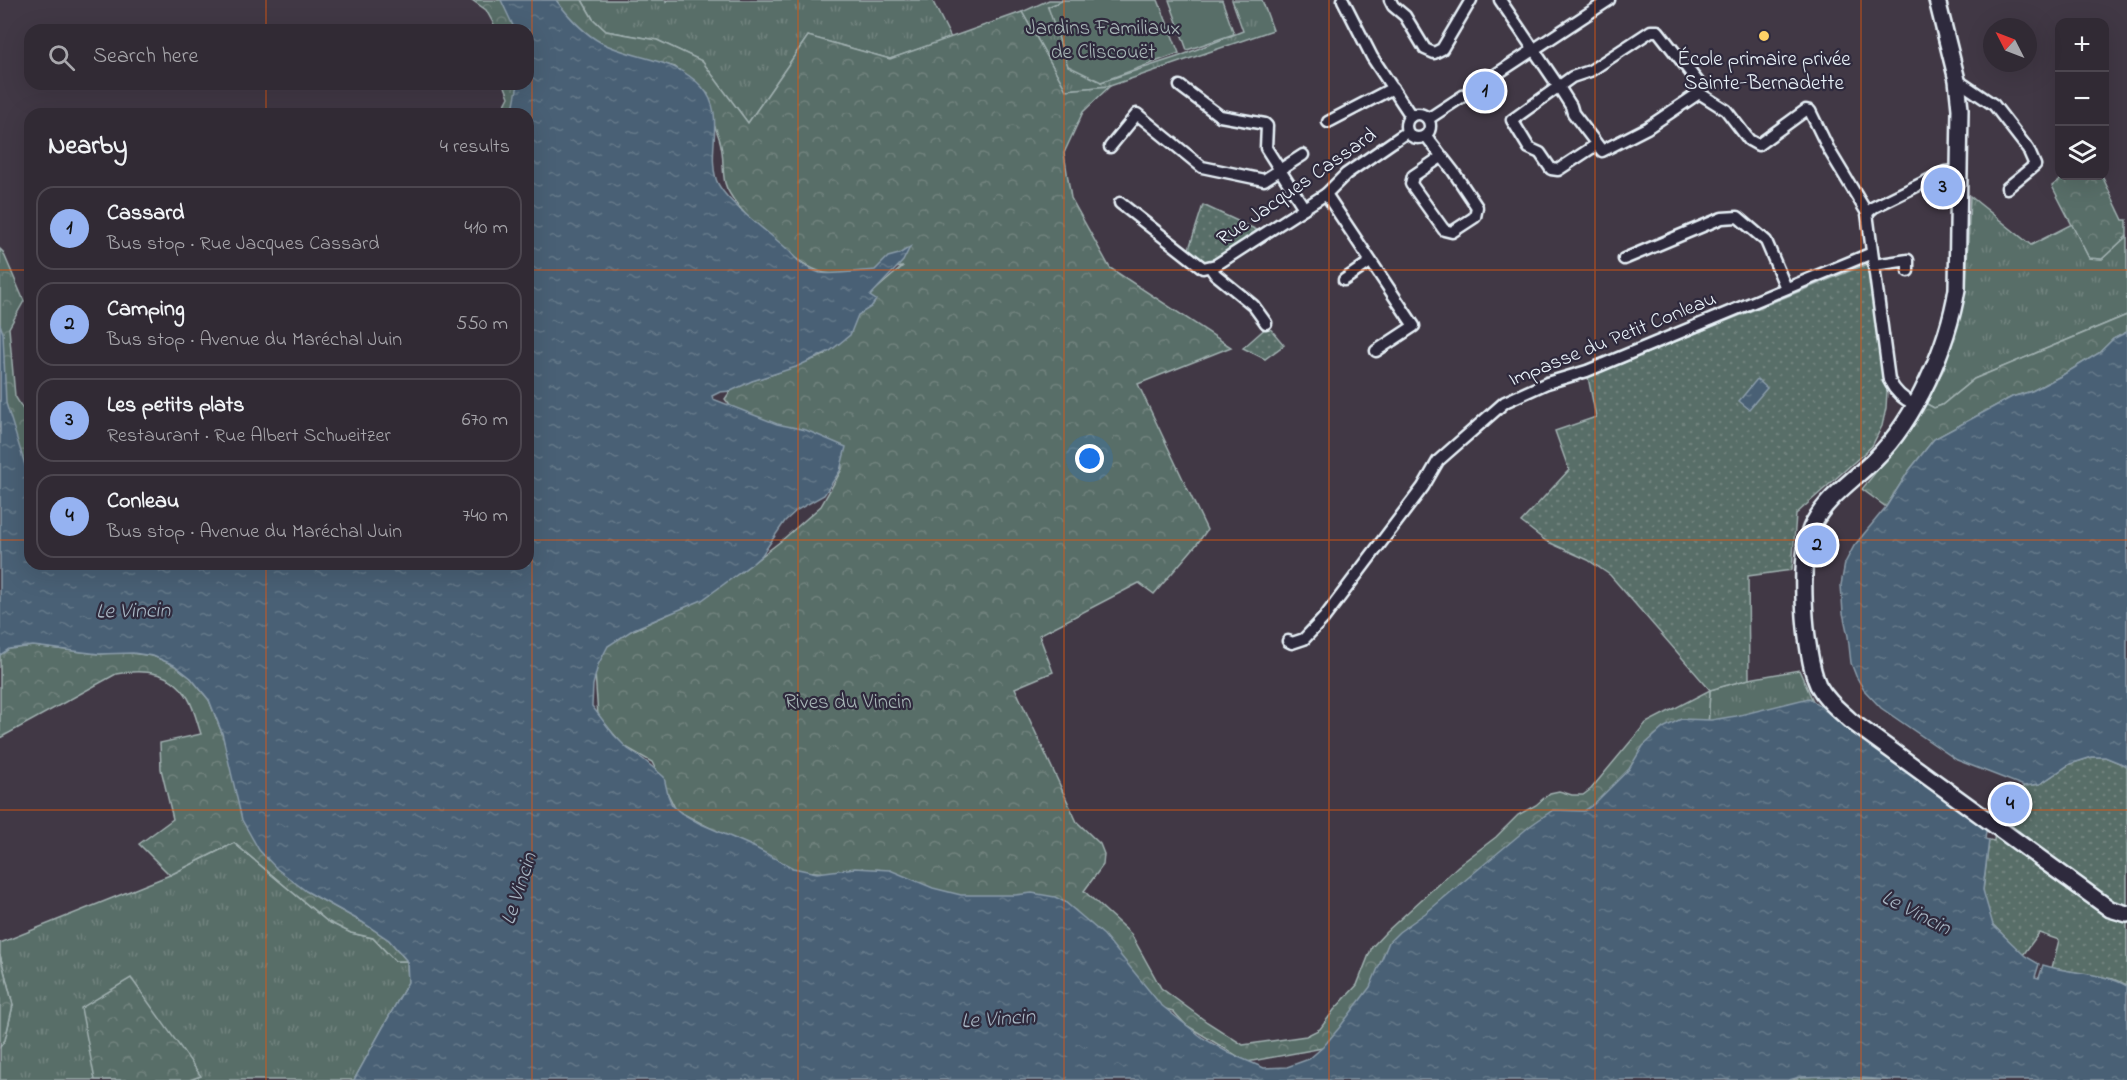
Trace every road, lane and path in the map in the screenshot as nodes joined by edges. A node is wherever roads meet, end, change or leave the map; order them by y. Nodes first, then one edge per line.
1 (1344, 0) edge
2 (1390, 0) edge
3 (1471, 0) edge
4 (1500, 0) edge
5 (1609, 0) edge
6 (1937, 0) edge
7 (1533, 50) junction
8 (1957, 80) junction
9 (1180, 86) dead end
10 (1559, 87) junction
11 (1393, 88) junction
12 (1699, 93) junction
13 (1411, 116) junction
14 (1428, 118) junction
15 (1328, 122) dead end
16 (1407, 132) junction
17 (1426, 136) junction
18 (1596, 145) junction
19 (1110, 147) dead end
20 (1303, 155) dead end
21 (1441, 157) junction
22 (1280, 171) junction
23 (1960, 171) junction
24 (2007, 188) dead end
25 (1326, 194) junction
26 (1120, 203) dead end
27 (1304, 208) junction
28 (1867, 213) junction
29 (1624, 259) dead end
30 (1873, 259) junction
31 (1371, 262) junction
32 (1210, 267) junction
33 (1908, 271) dead end
34 (1344, 280) dead end
35 (1786, 288) junction
36 (1266, 323) dead end
37 (1376, 351) dead end
38 (1914, 404) junction
39 (1288, 641) dead end
40 (2127, 914) edge

1 - 11 street
2 - 3 street
4 - 7 street
5 - 7 street
6 - 8 street
7 - 10 street
7 - 14 street
8 - 23 street
8 - 24 street
9 - 22 street
10 - 12 street
10 - 18 street
10 - 18 street
11 - 13 street
11 - 15 street
12 - 18 street
12 - 28 street
13 - 14 street
13 - 16 street
14 - 17 street
16 - 17 street
16 - 25 street, Rue Jacques Cassard
17 - 21 street
19 - 22 street
20 - 22 street
21 - 21 street
22 - 27 street
23 - 28 street
23 - 38 street
25 - 27 street, Rue Jacques Cassard
25 - 31 street
26 - 32 street, Rue Jacques Cassard
27 - 32 street, Rue Jacques Cassard
28 - 30 street
29 - 35 street
30 - 33 street, Impasse du Petit Conleau
30 - 35 street, Impasse du Petit Conleau
30 - 38 street
31 - 34 street
31 - 37 street
32 - 36 street
35 - 39 street, Impasse du Petit Conleau
38 - 40 street

